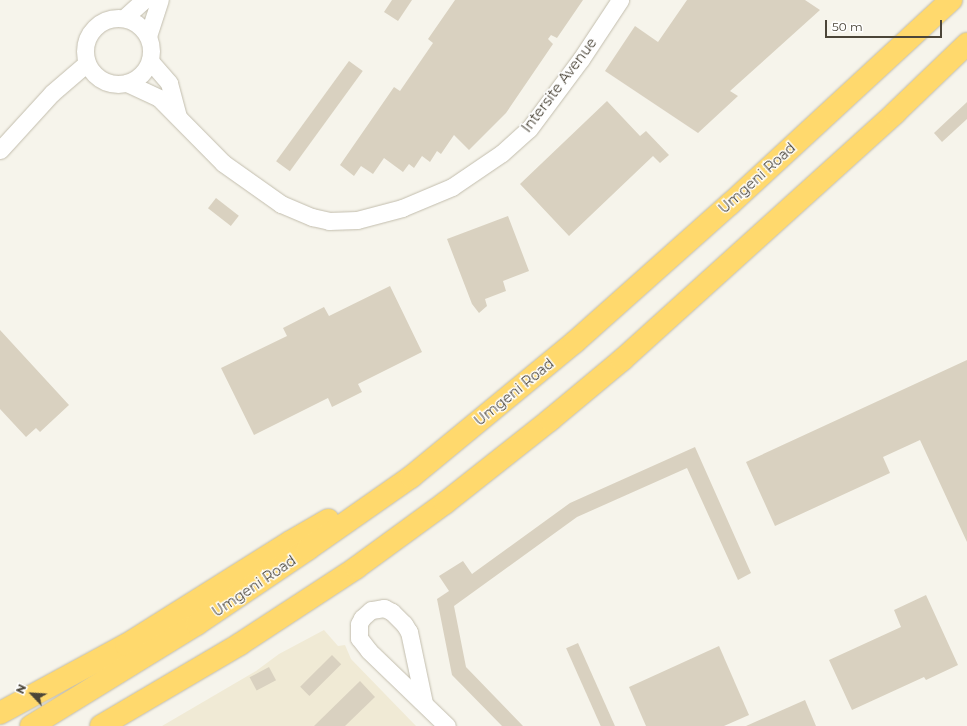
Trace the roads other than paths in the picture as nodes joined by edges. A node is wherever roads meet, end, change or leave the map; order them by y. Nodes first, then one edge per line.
1 (144, 0) edge
2 (160, 0) edge
3 (620, 0) edge
4 (951, 0) edge
5 (124, 18) junction
6 (148, 36) junction
7 (967, 44) edge
8 (150, 61) junction
9 (88, 63) junction
10 (127, 83) junction
11 (178, 116) junction
12 (0, 150) edge
13 (437, 455) junction
14 (424, 703) junction
15 (0, 713) edge
16 (31, 726) edge
17 (101, 726) edge
18 (447, 726) edge

1 - 5 street
2 - 6 street
3 - 11 street, Intersite Avenue
4 - 13 highway, Umgeni Road
5 - 6 street
5 - 9 street
6 - 8 street
7 - 17 highway
8 - 10 street
8 - 11 street, Intersite Avenue
9 - 10 street
9 - 12 street
10 - 11 street, Intersite Avenue
13 - 15 highway
13 - 16 highway, Umgeni Road
14 - 14 street
14 - 18 street

